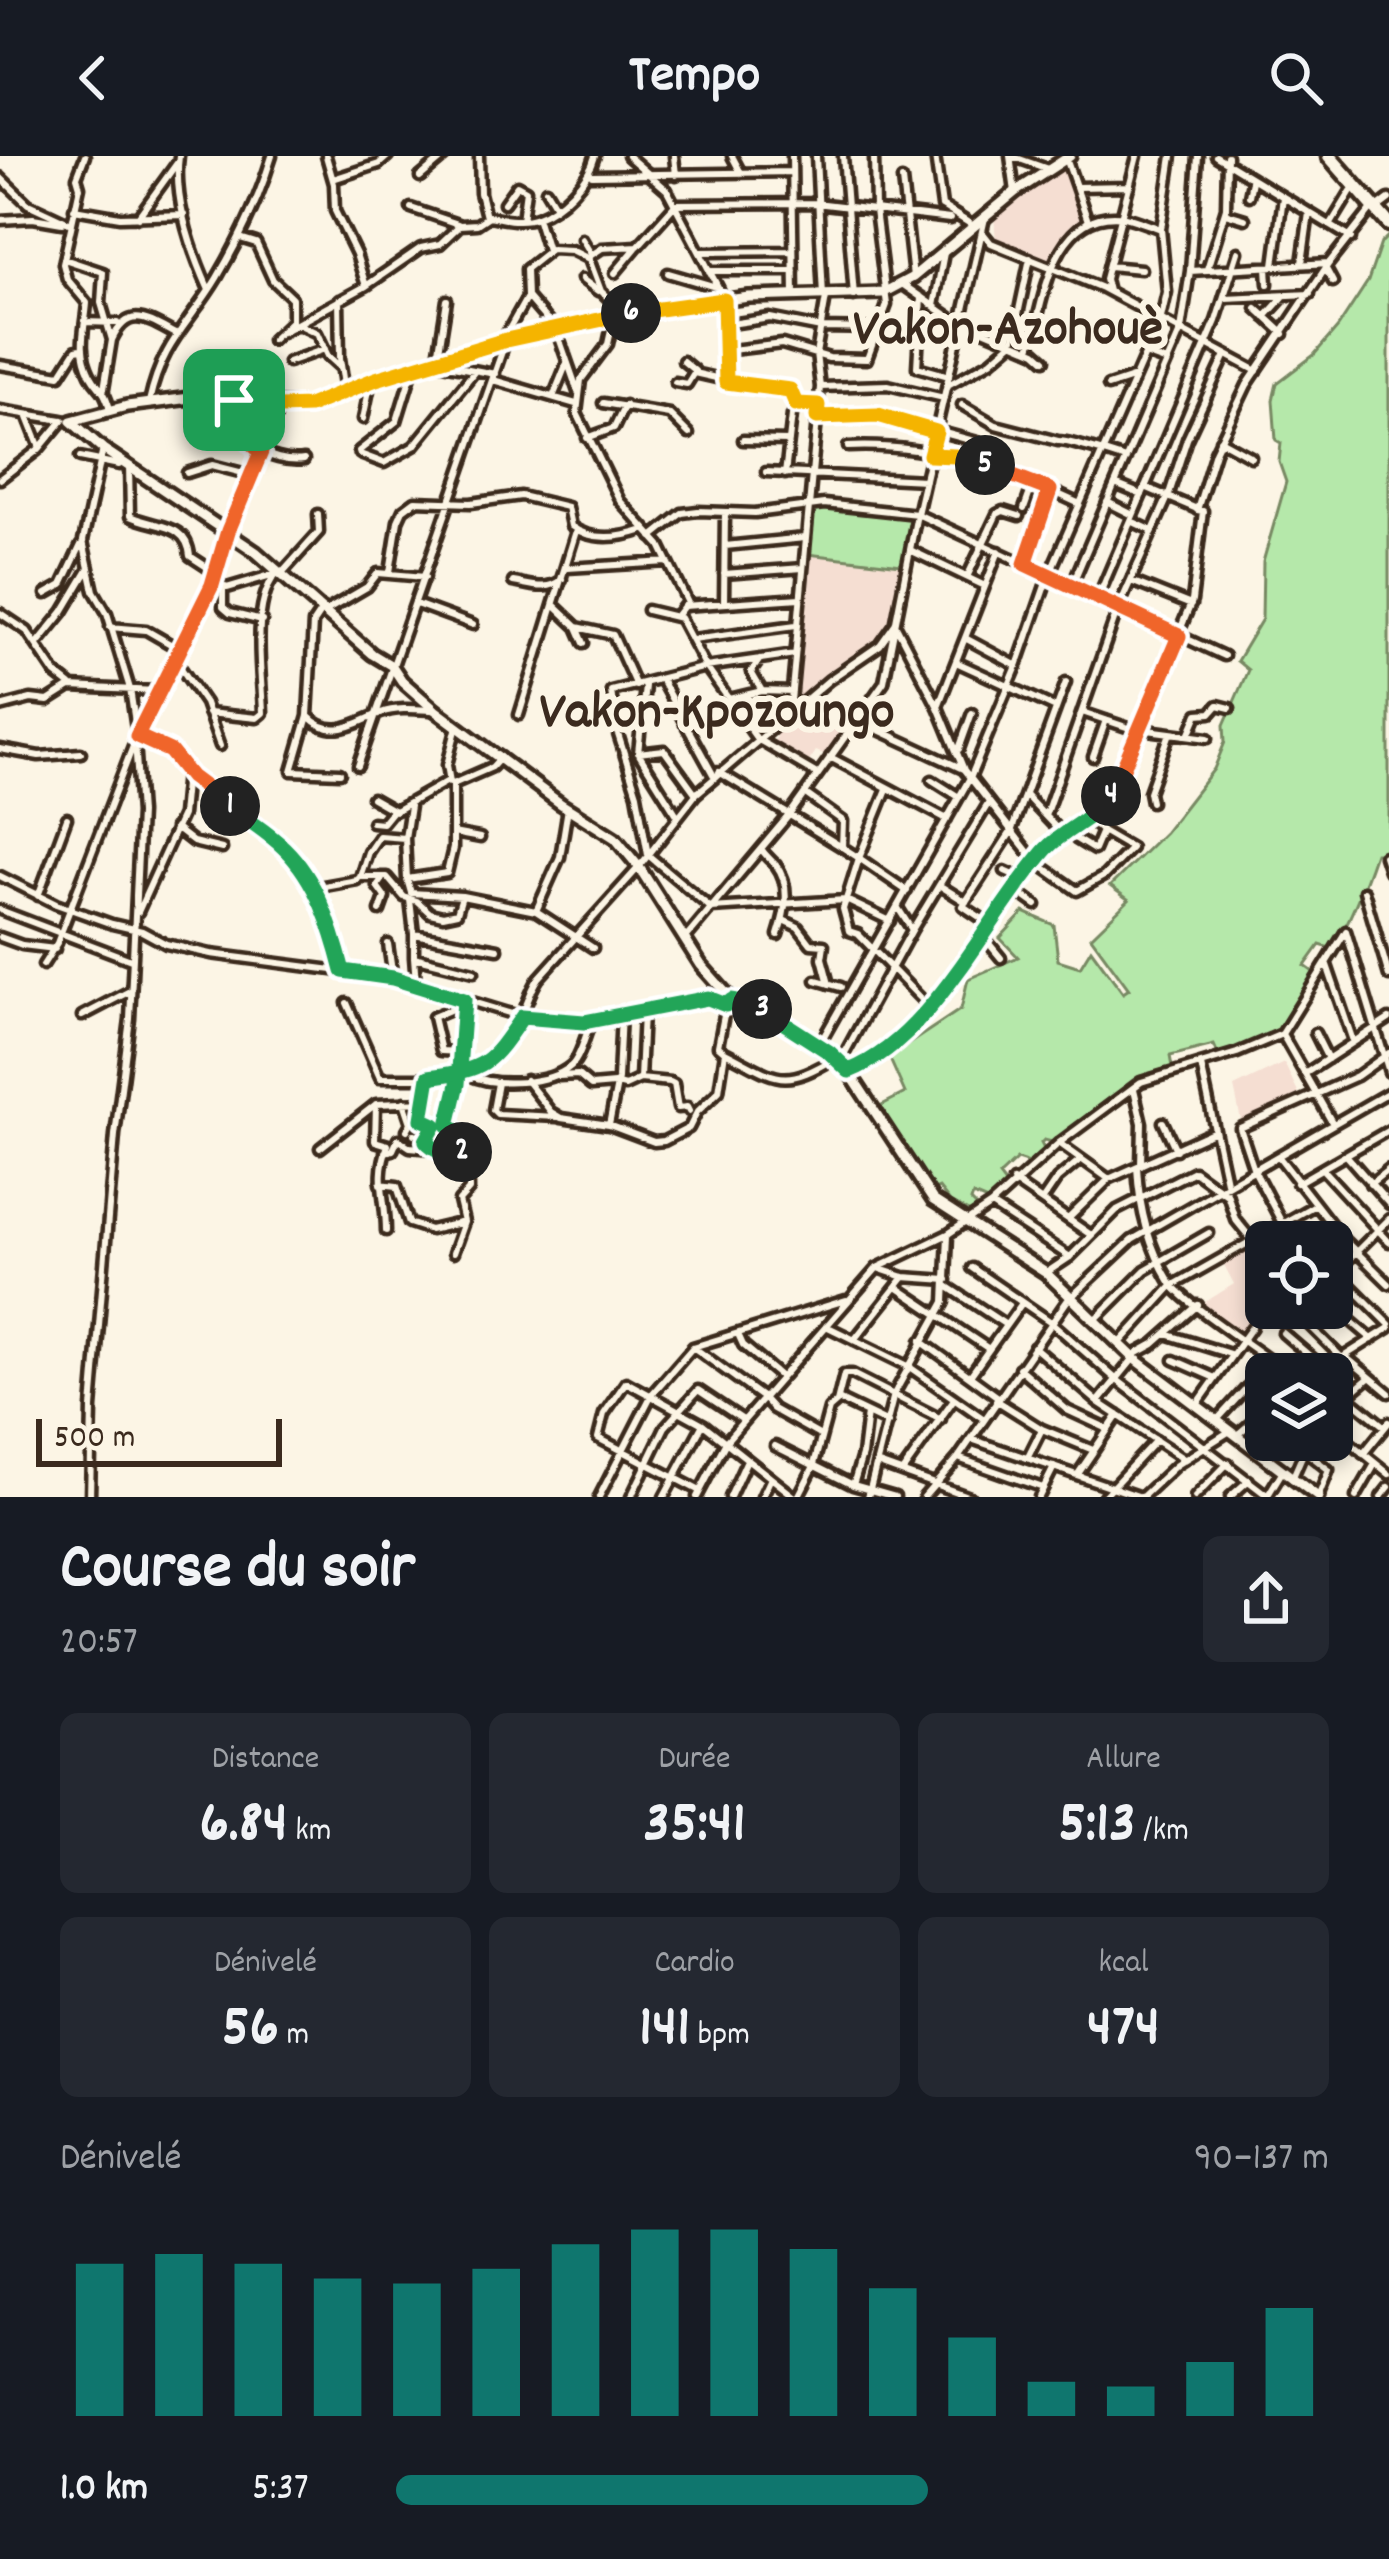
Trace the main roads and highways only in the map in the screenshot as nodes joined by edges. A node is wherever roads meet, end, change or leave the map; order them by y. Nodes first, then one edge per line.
1 (1329, 156) edge
2 (1338, 156) edge
3 (1060, 160) edge
4 (1383, 206) edge
5 (1389, 224) edge
6 (1318, 1497) edge

1 - 4 highway
2 - 4 highway
3 - 6 main road
4 - 5 highway

